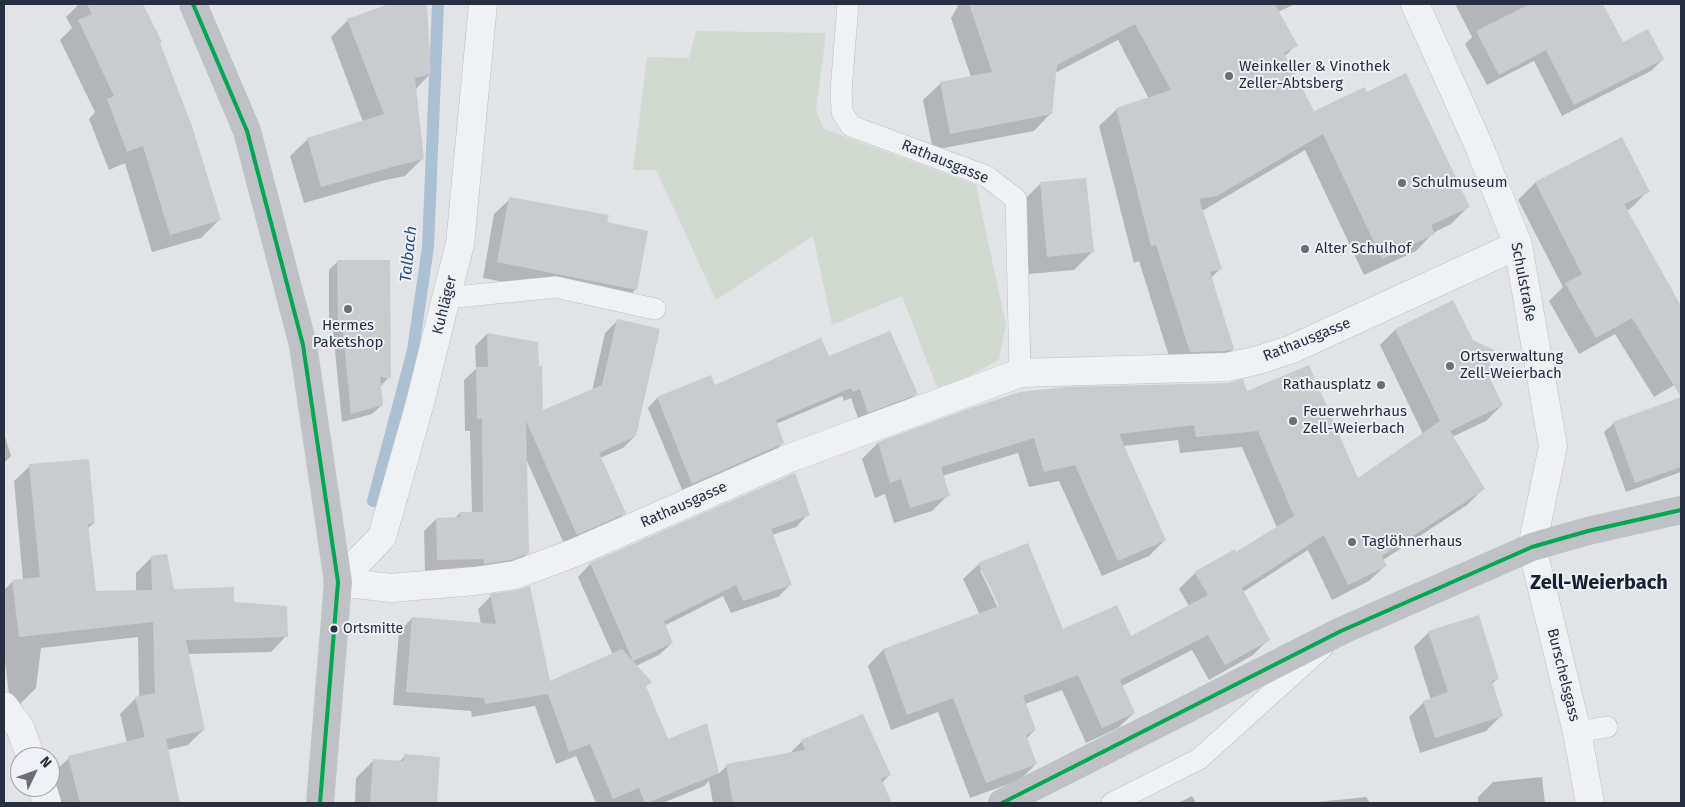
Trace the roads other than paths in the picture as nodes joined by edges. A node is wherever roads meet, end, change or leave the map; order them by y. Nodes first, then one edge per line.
1 (193, 4) edge
2 (483, 4) edge
3 (848, 4) edge
4 (1415, 4) edge
5 (1518, 245) junction
6 (446, 298) junction
7 (655, 309) dead end
8 (1020, 373) junction
9 (1681, 510) edge
10 (1532, 547) junction
11 (338, 582) junction
12 (1341, 631) junction
13 (4, 706) edge
14 (1607, 727) dead end
15 (1577, 732) junction
16 (27, 747) edge
17 (320, 803) edge
18 (1002, 803) edge
19 (1112, 803) edge
20 (1590, 803) edge

1 - 11 street
2 - 6 street, Kuhläger
3 - 8 lane, Rathausgasse
4 - 5 street, Schulstraße
5 - 8 street, Rathausgasse
5 - 10 street, Schulstraße
6 - 7 lane
6 - 11 street, Kuhläger
8 - 11 street, Rathausgasse
9 - 10 street
10 - 12 street
10 - 15 street, Burschelsgass
11 - 17 street
12 - 18 street
12 - 19 lane
13 - 16 street
14 - 15 lane
15 - 20 street, Burschelsgass

